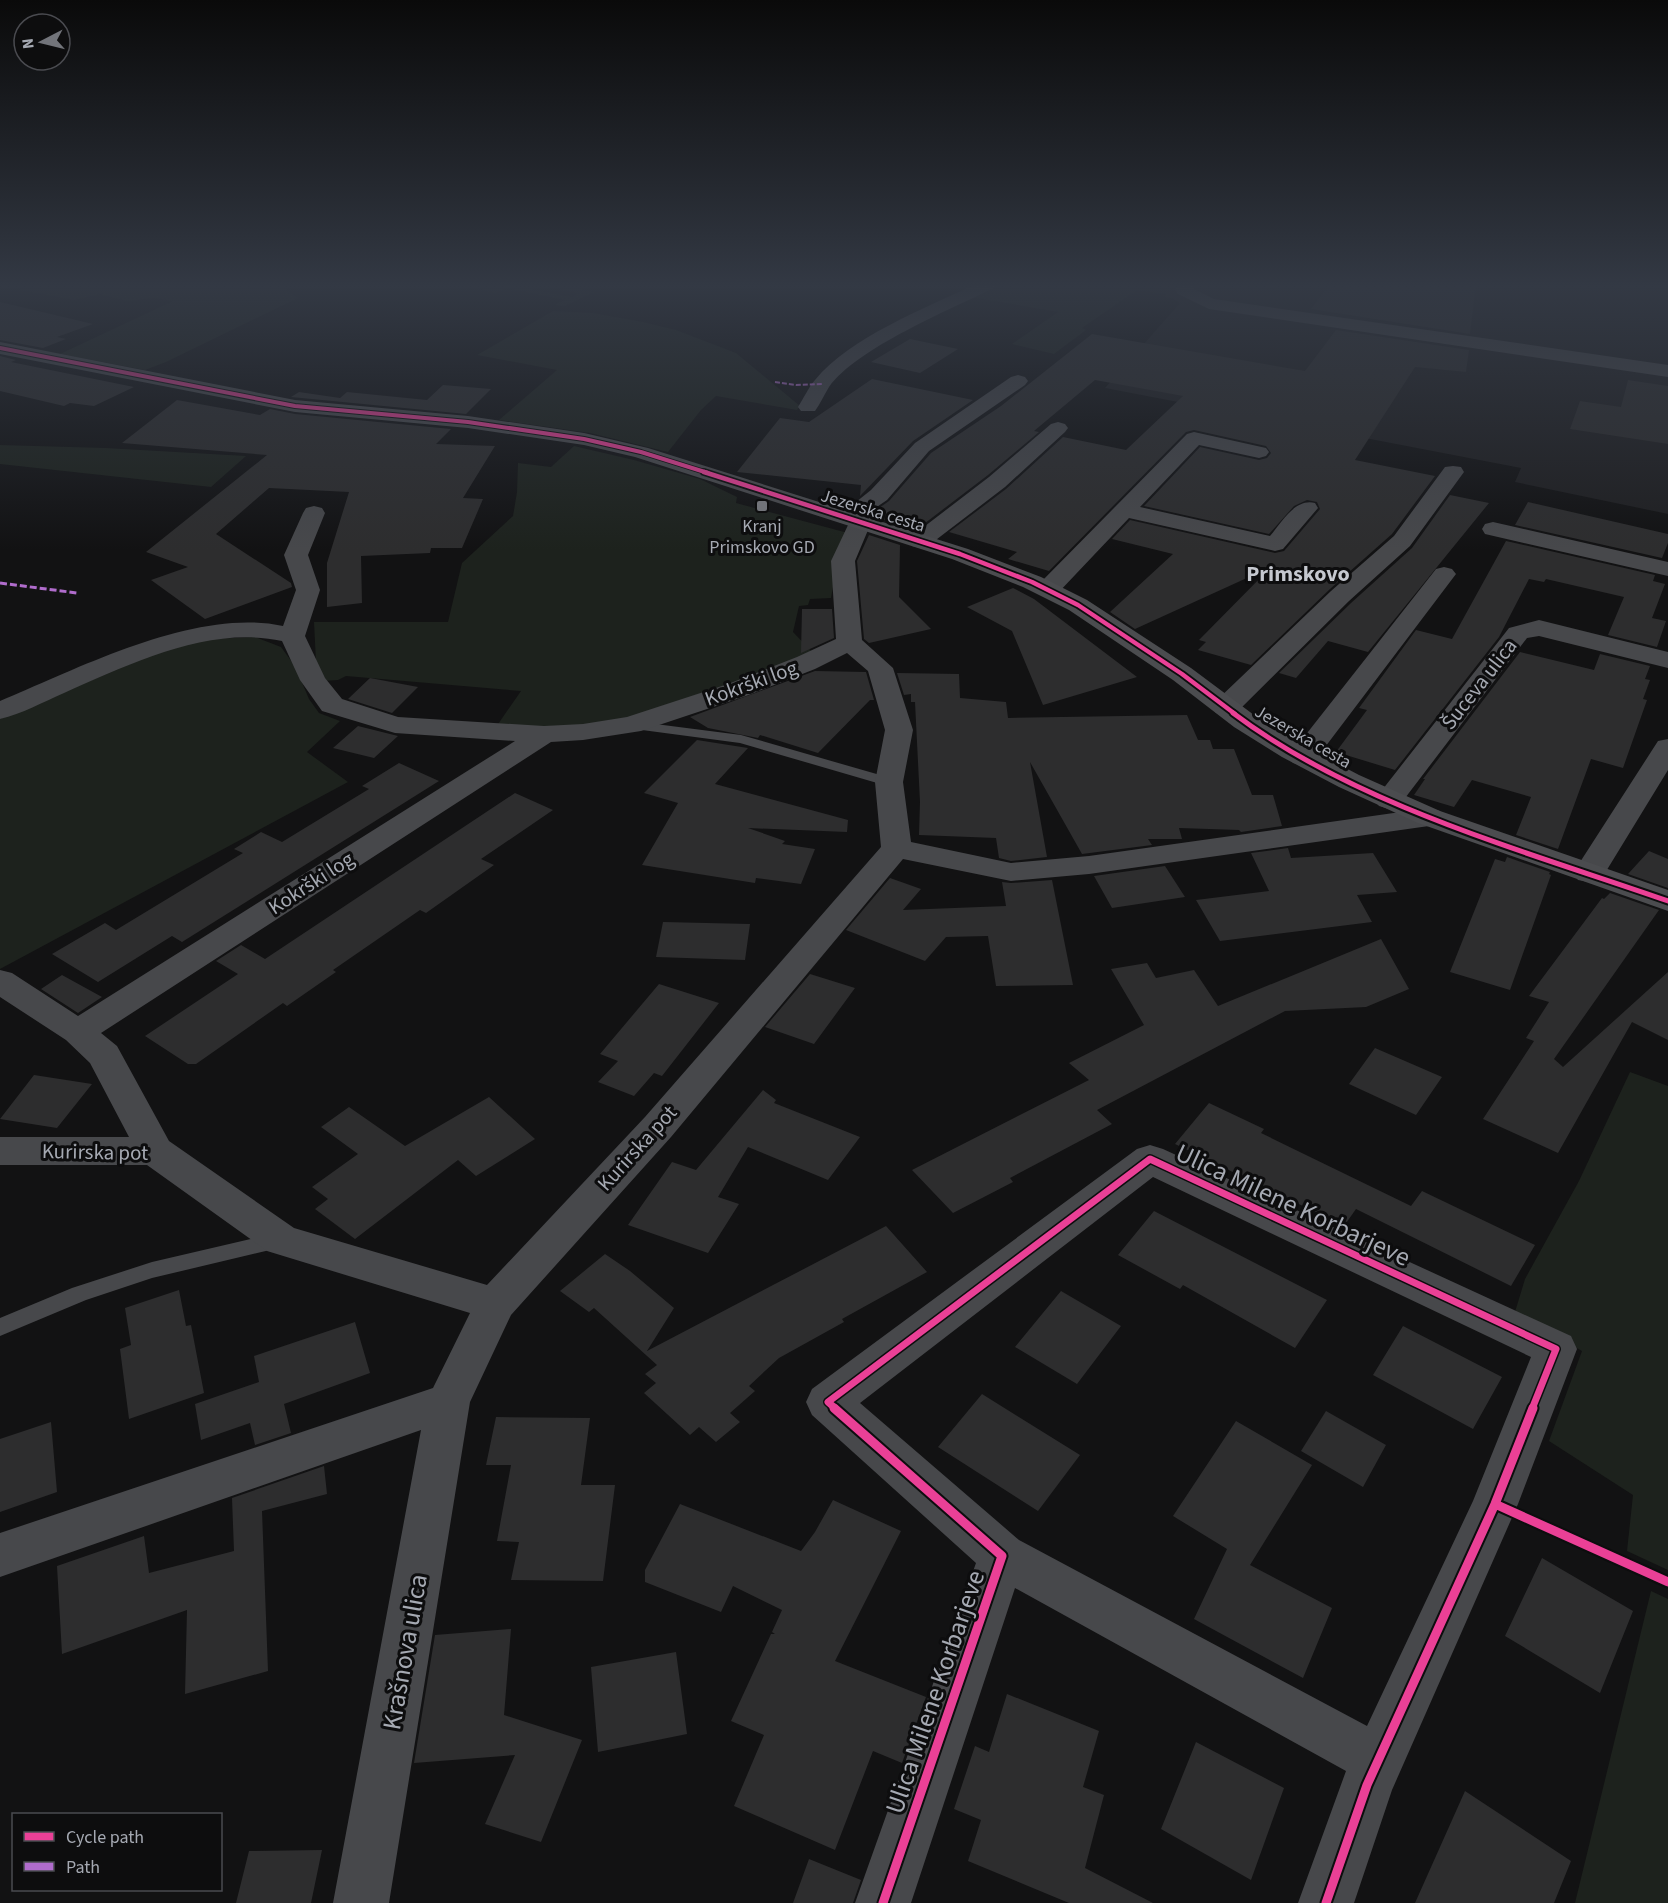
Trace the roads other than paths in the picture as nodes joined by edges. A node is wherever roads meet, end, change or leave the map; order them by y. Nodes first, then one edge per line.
1 (126, 373) edge
2 (835, 373) edge
3 (1018, 381) dead end
4 (808, 407) dead end
5 (1058, 429) dead end
6 (1259, 452) dead end
7 (1453, 472) dead end
8 (1307, 508) dead end
9 (1123, 510) junction
10 (314, 513) dead end
11 (859, 517) junction
12 (1493, 529) dead end
13 (920, 541) junction
14 (1668, 569) edge
15 (1444, 574) dead end
16 (1048, 589) junction
17 (292, 636) junction
18 (849, 642) junction
19 (1668, 660) edge
20 (1226, 707) junction
21 (0, 711) edge
22 (631, 725) junction
23 (544, 734) junction
24 (1668, 747) edge
25 (1303, 757) junction
26 (889, 782) junction
27 (1389, 800) junction
28 (1429, 817) junction
29 (896, 848) junction
30 (1589, 873) junction
31 (1668, 901) edge
32 (0, 981) edge
33 (78, 1032) junction
34 (0, 1151) edge
35 (155, 1151) junction
36 (280, 1240) junction
37 (495, 1304) junction
38 (0, 1327) edge
39 (448, 1402) junction
40 (0, 1555) edge
41 (1002, 1556) junction
42 (1378, 1760) junction
43 (362, 1903) edge
44 (883, 1903) edge
45 (1326, 1903) edge

1 - 11 street, Jezerska cesta
2 - 4 street
3 - 11 street, Jezerska cesta
5 - 13 street, Jezerska cesta
6 - 9 street
7 - 20 street, Jezerska cesta
8 - 9 street
9 - 16 street
10 - 17 street
11 - 13 street, Jezerska cesta
11 - 18 street
12 - 14 street
13 - 16 street, Jezerska cesta
15 - 25 street, Jezerska cesta
16 - 20 street, Jezerska cesta
17 - 21 street
17 - 23 street, Kokrški log
18 - 22 street, Kokrški log
18 - 26 street
19 - 27 street, Šuceva ulica
20 - 25 street, Jezerska cesta
22 - 23 street, Kokrški log
22 - 26 lane
23 - 33 street, Kokrški log
24 - 30 street
25 - 27 street, Jezerska cesta
26 - 29 street
27 - 28 street, Jezerska cesta
28 - 29 street, Jezerska cesta
28 - 30 street, Jezerska cesta
29 - 37 street, Kurirska pot
30 - 31 street, Jezerska cesta
32 - 33 street
33 - 35 street
34 - 35 street, Kurirska pot
35 - 36 street, Kurirska pot
36 - 37 street, Kurirska pot
36 - 38 lane
37 - 39 street, Krašnova ulica
39 - 40 street
39 - 43 street, Krašnova ulica
41 - 42 street, Ulica Milene Korbarjeve
41 - 42 street, Ulica Milene Korbarjeve
41 - 44 street, Ulica Milene Korbarjeve
42 - 45 street, Ulica Milene Korbarjeve

